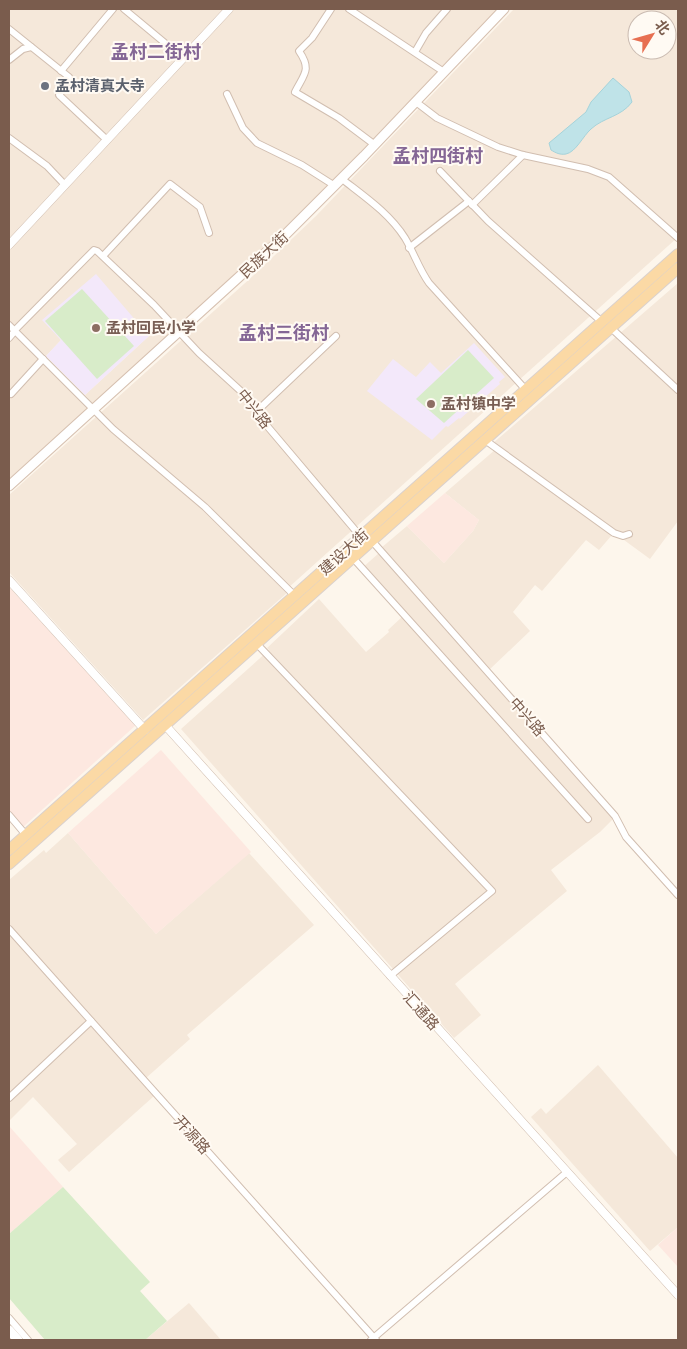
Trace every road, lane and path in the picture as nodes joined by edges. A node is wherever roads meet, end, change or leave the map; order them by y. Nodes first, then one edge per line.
1 (113, 9) edge
2 (124, 9) edge
3 (229, 9) edge
4 (331, 9) edge
5 (349, 9) edge
6 (447, 9) edge
7 (504, 9) edge
8 (9, 29) edge
9 (31, 47) junction
10 (415, 52) junction
11 (183, 58) junction
12 (9, 60) edge
13 (61, 71) junction
14 (444, 72) junction
15 (227, 94) dead end
16 (416, 102) junction
17 (9, 138) edge
18 (107, 140) junction
19 (375, 145) junction
20 (523, 155) junction
21 (440, 171) dead end
22 (342, 179) junction
23 (65, 184) junction
24 (335, 186) junction
25 (470, 203) junction
26 (209, 233) dead end
27 (678, 238) edge
28 (9, 245) edge
29 (409, 248) junction
30 (678, 254) edge
31 (103, 256) junction
32 (678, 268) edge
33 (9, 324) edge
34 (607, 324) junction
35 (15, 330) junction
36 (179, 333) junction
37 (336, 336) dead end
38 (9, 338) edge
39 (44, 359) junction
40 (526, 390) junction
41 (678, 390) edge
42 (11, 394) dead end
43 (94, 410) junction
44 (257, 411) junction
45 (485, 440) junction
46 (9, 486) edge
47 (629, 534) dead end
48 (361, 537) junction
49 (372, 541) junction
50 (353, 558) junction
51 (9, 580) edge
52 (295, 596) junction
53 (257, 644) junction
54 (165, 725) junction
55 (145, 730) junction
56 (9, 815) edge
57 (588, 819) dead end
58 (26, 835) junction
59 (9, 850) edge
60 (9, 864) edge
61 (678, 894) edge
62 (9, 929) edge
63 (390, 976) junction
64 (91, 1021) junction
65 (9, 1098) edge
66 (567, 1172) junction
67 (678, 1295) edge
68 (9, 1318) edge
69 (9, 1330) edge
70 (373, 1339) edge
71 (18, 1340) edge
72 (28, 1340) edge

1 - 13 street
2 - 11 street
3 - 11 street
4 - 19 street
5 - 10 street
6 - 10 street
7 - 14 main road, 民族大街
8 - 9 street
9 - 12 street
9 - 13 street
10 - 14 street
11 - 18 street
13 - 18 street
14 - 16 main road, 民族大街
15 - 24 street
16 - 19 main road, 民族大街
16 - 20 street
17 - 23 street
18 - 23 street
19 - 22 main road, 民族大街
20 - 25 street
20 - 27 street
21 - 25 street
22 - 24 main road, 民族大街
22 - 29 street
23 - 28 street
24 - 36 main road, 民族大街
25 - 29 street
25 - 34 street
26 - 31 street
29 - 40 street
30 - 34 main road, 建设大街
31 - 35 street
31 - 36 street, 中兴路
32 - 34 main road, 建设大街
33 - 35 street
34 - 40 main road, 建设大街
34 - 41 street
34 - 45 main road, 建设大街
35 - 38 street
35 - 39 street
36 - 43 main road, 民族大街
36 - 44 street, 中兴路
37 - 44 street
39 - 42 street
39 - 43 street
40 - 48 main road, 建设大街
43 - 46 main road, 民族大街
43 - 52 street
44 - 48 street, 中兴路
45 - 47 street
45 - 49 main road, 建设大街
48 - 52 main road, 建设大街
49 - 50 main road, 建设大街
49 - 61 street, 中兴路
50 - 53 main road, 建设大街
50 - 57 street
51 - 55 street
52 - 55 main road, 建设大街
53 - 54 main road, 建设大街
53 - 63 street
54 - 60 main road, 建设大街
54 - 63 street, 汇通路
55 - 58 main road, 建设大街
56 - 58 street
58 - 59 main road, 建设大街
62 - 64 street, 开源路
63 - 66 street, 汇通路
64 - 65 street
64 - 70 street, 开源路
66 - 67 street, 汇通路
66 - 70 street
68 - 72 street
69 - 71 main road

